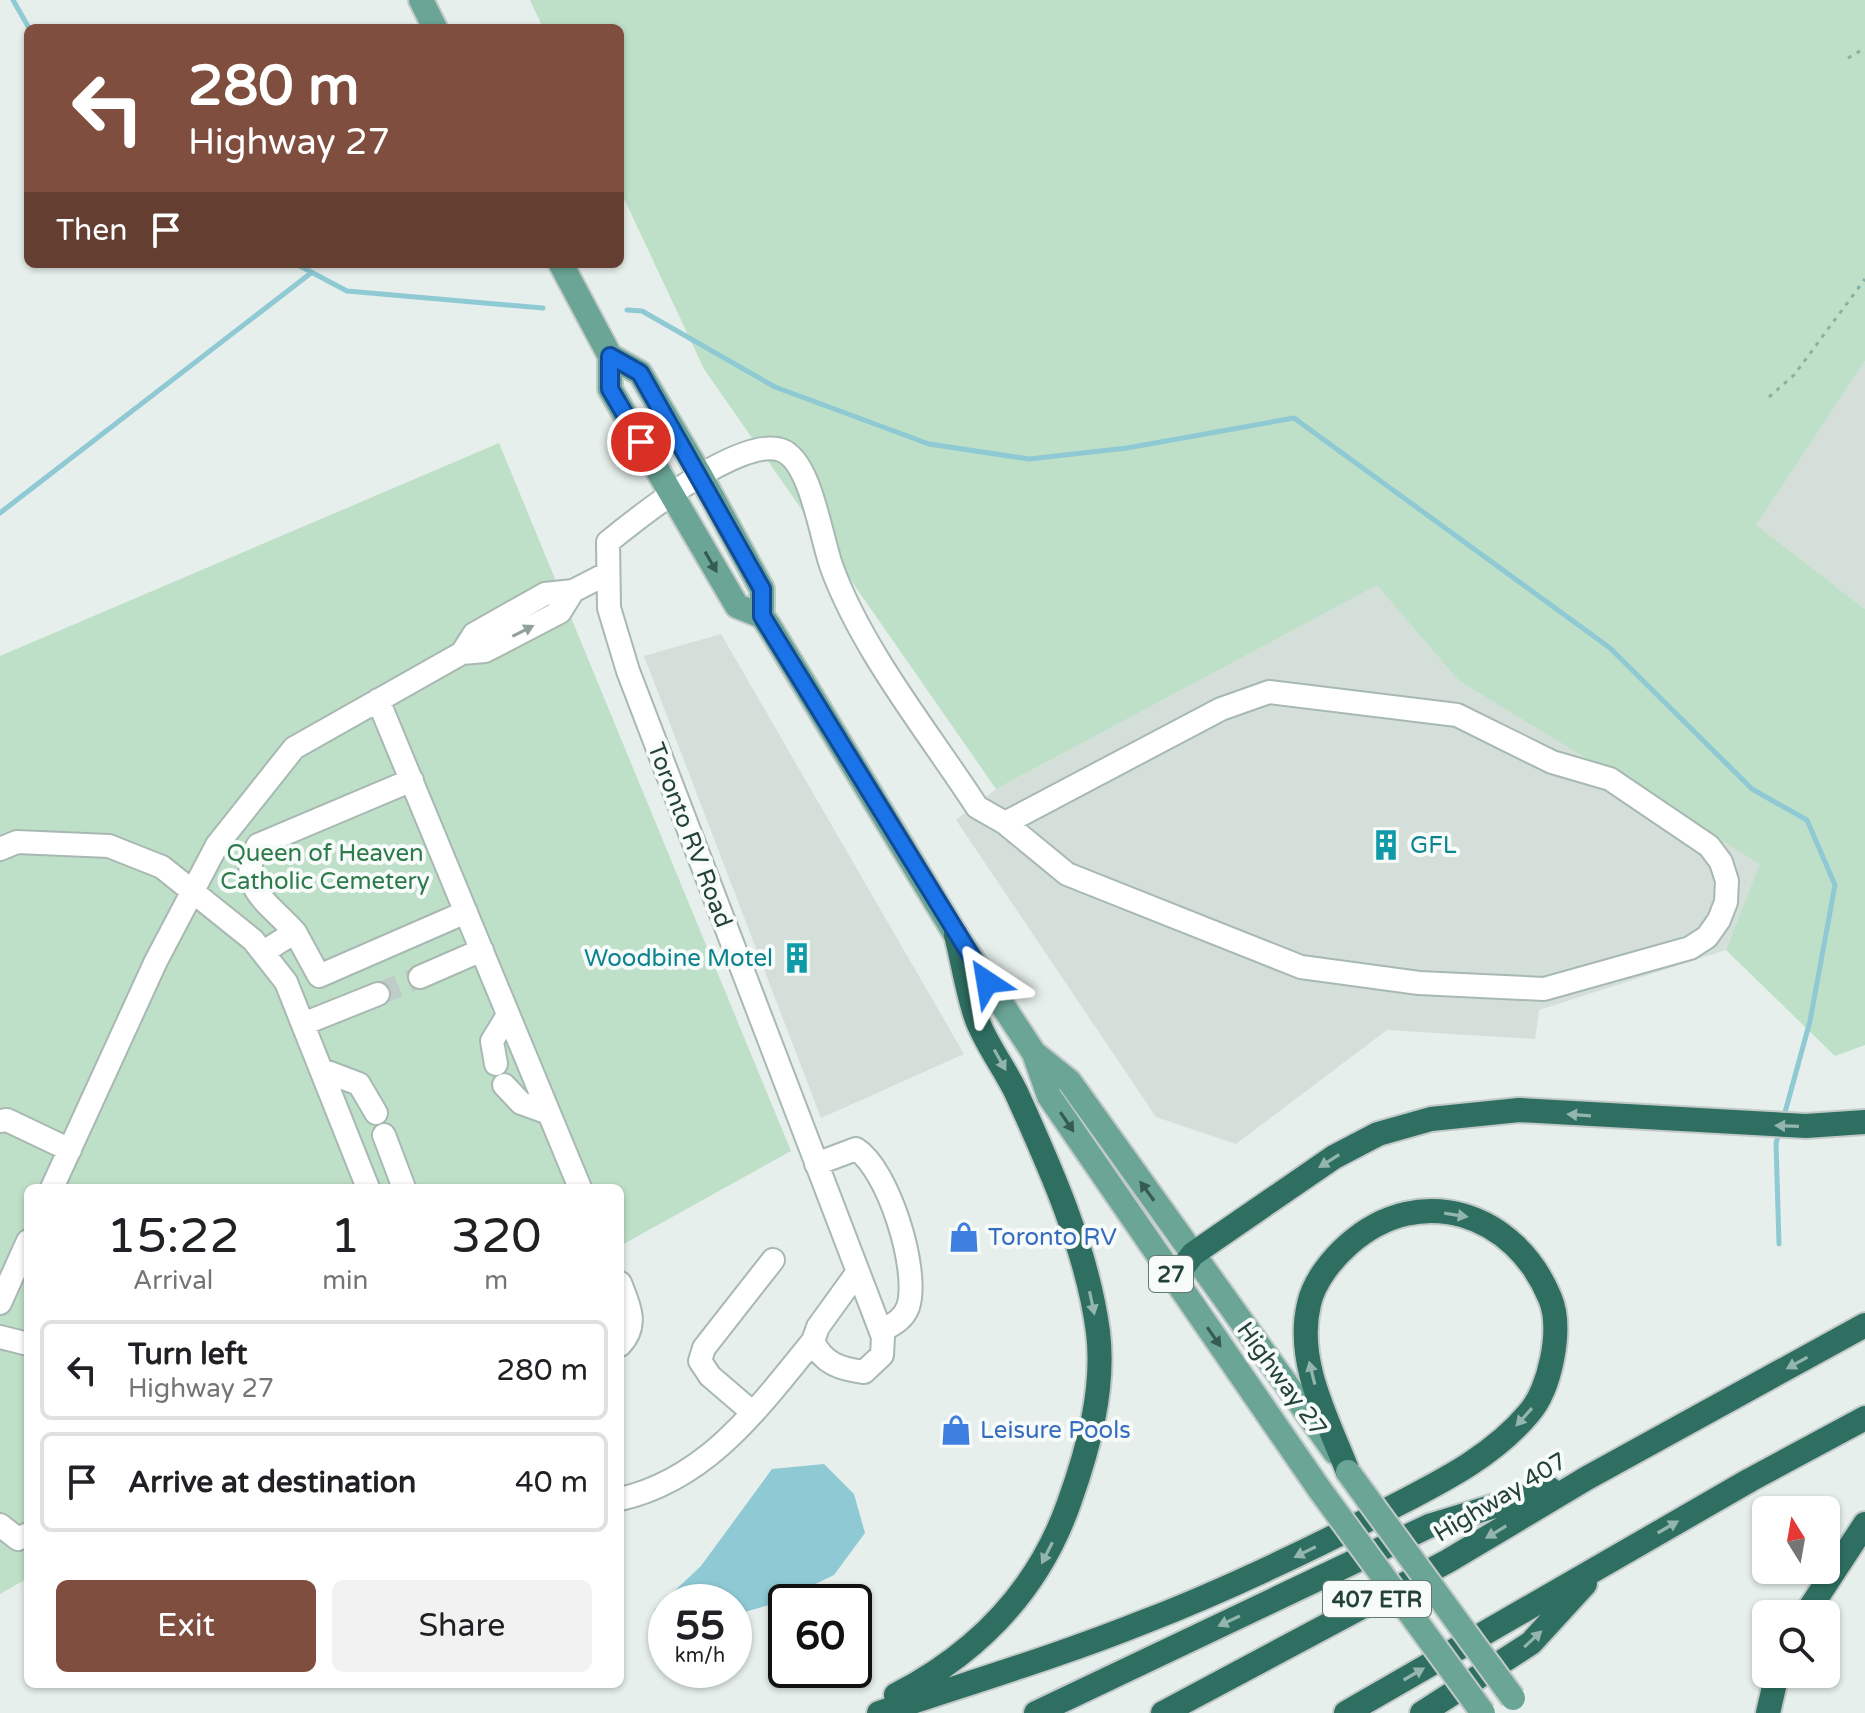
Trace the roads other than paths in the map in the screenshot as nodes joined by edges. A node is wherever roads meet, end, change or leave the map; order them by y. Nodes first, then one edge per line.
1 (421, 0) edge
2 (433, 24) edge
3 (563, 268) edge
4 (610, 356) junction
5 (700, 475) junction
6 (671, 494) junction
7 (608, 573) junction
8 (762, 616) junction
9 (378, 700) junction
10 (412, 780) junction
11 (1005, 823) junction
12 (0, 849) edge
13 (194, 890) junction
14 (466, 912) junction
15 (295, 932) junction
16 (956, 935) junction
17 (482, 950) junction
18 (265, 951) junction
19 (420, 977) tunnel mouth
20 (378, 994) tunnel mouth
21 (508, 1015) junction
22 (303, 1024) junction
23 (1034, 1053) junction
24 (322, 1070) junction
25 (546, 1112) junction
26 (376, 1113) dead end
27 (0, 1121) edge
28 (1865, 1122) edge
29 (384, 1135) dead end
30 (70, 1150) junction
31 (816, 1164) junction
32 (54, 1184) edge
33 (366, 1184) edge
34 (402, 1184) edge
35 (578, 1184) edge
36 (24, 1250) edge
37 (1193, 1254) junction
38 (773, 1260) dead end
39 (857, 1273) junction
40 (1174, 1279) junction
41 (624, 1294) edge
42 (0, 1303) edge
43 (1865, 1325) edge
44 (881, 1331) junction
45 (0, 1337) edge
46 (624, 1340) edge
47 (813, 1341) junction
48 (24, 1343) edge
49 (752, 1412) junction
50 (1865, 1418) edge
51 (1348, 1472) junction
52 (1587, 1478) junction
53 (624, 1497) edge
54 (1865, 1524) edge
55 (1601, 1567) junction
56 (1815, 1600) edge
57 (1774, 1688) edge
58 (1518, 1705) edge
59 (863, 1713) edge
60 (879, 1713) edge
61 (1036, 1713) edge
62 (1163, 1713) edge
63 (1346, 1713) edge
64 (1422, 1713) edge
65 (1483, 1713) edge
66 (1768, 1713) edge

1 - 2 main road
3 - 4 main road, Highway 27 / 27
4 - 5 main road, Highway 27 / 27
4 - 6 main road, Highway 27 / 27
5 - 6 lane, Toronto RV Road
5 - 8 main road, Highway 27 / 27
5 - 11 lane, Toronto RV Road
6 - 7 lane, Toronto RV Road
6 -> 8 main road, Highway 27 / 27
7 - 9 lane
7 - 31 lane, Toronto RV Road
8 - 16 main road, Highway 27 / 27
9 - 10 lane
9 - 13 lane
10 - 14 lane
10 - 15 lane
11 - 11 lane
12 - 13 lane
13 - 18 lane
13 - 30 lane
14 - 15 lane
14 - 17 lane
15 - 18 lane
16 - 23 main road, Highway 27 / 27
16 -> 59 highway
17 - 19 lane
17 - 21 lane
18 - 22 lane
20 - 22 lane
21 - 25 lane
21 - 25 lane
22 - 24 lane
37 -> 23 main road, Highway 27 / 27
23 -> 40 main road, Highway 27 / 27
24 - 26 lane
24 - 33 lane
25 - 35 lane
27 - 30 lane
28 -> 37 highway
29 - 34 lane
30 - 32 lane
31 - 39 lane, Toronto RV Road
31 - 44 lane
36 - 42 lane
37 - 40 highway
37 - 51 main road, Highway 27 / 27
38 - 49 lane
39 - 44 lane, Toronto RV Road
39 - 47 lane
40 -> 65 main road, Highway 27 / 27, bridge
41 - 46 lane
43 -> 52 highway, Highway 407 / 407 ETR
44 - 47 lane
45 - 48 lane
47 - 49 lane
49 - 53 lane
55 -> 50 highway
51 - 58 main road, Highway 27 / 27, bridge
51 -> 60 highway
52 -> 61 highway
52 -> 62 highway, Highway 407 / 407 ETR
54 - 56 highway
63 -> 55 highway
64 -> 55 highway
57 - 66 highway

